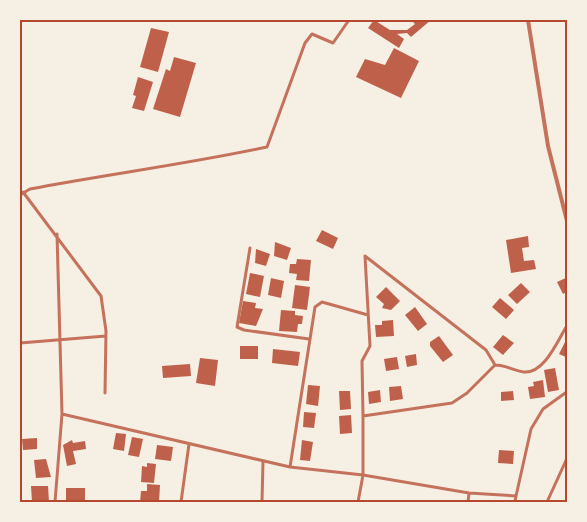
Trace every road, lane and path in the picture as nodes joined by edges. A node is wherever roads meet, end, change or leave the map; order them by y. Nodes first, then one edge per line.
1 (349, 20) edge
2 (528, 20) edge
3 (23, 192) junction
4 (20, 195) edge
5 (567, 225) edge
6 (57, 234) junction
7 (250, 248) dead end
8 (368, 315) junction
9 (567, 324) edge
10 (106, 336) junction
11 (309, 339) junction
12 (61, 340) junction
13 (20, 343) edge
14 (495, 365) junction
15 (567, 391) edge
16 (105, 393) dead end
17 (62, 414) junction
18 (363, 416) junction
19 (189, 444) junction
20 (567, 456) edge
21 (263, 461) junction
22 (290, 467) junction
23 (363, 475) junction
24 (469, 493) junction
25 (516, 496) junction
26 (55, 502) edge
27 (181, 502) edge
28 (262, 502) edge
29 (358, 502) edge
30 (468, 502) edge
31 (515, 502) edge
32 (520, 502) edge
33 (547, 502) edge

1 - 3 street
2 - 5 street
3 - 4 street
3 - 6 street
6 - 10 street
6 - 12 street
7 - 11 street
8 - 11 street
8 - 14 street
8 - 18 street
9 - 14 street
10 - 12 street
10 - 16 street
11 - 22 street
12 - 13 street
12 - 17 street
14 - 18 street
15 - 25 street
17 - 19 street
17 - 26 street
18 - 23 street
19 - 21 street
19 - 27 street
20 - 33 street
21 - 22 street
21 - 28 street
22 - 23 street
23 - 24 street
23 - 29 street
24 - 25 street
24 - 30 street
25 - 31 street
31 - 32 street

